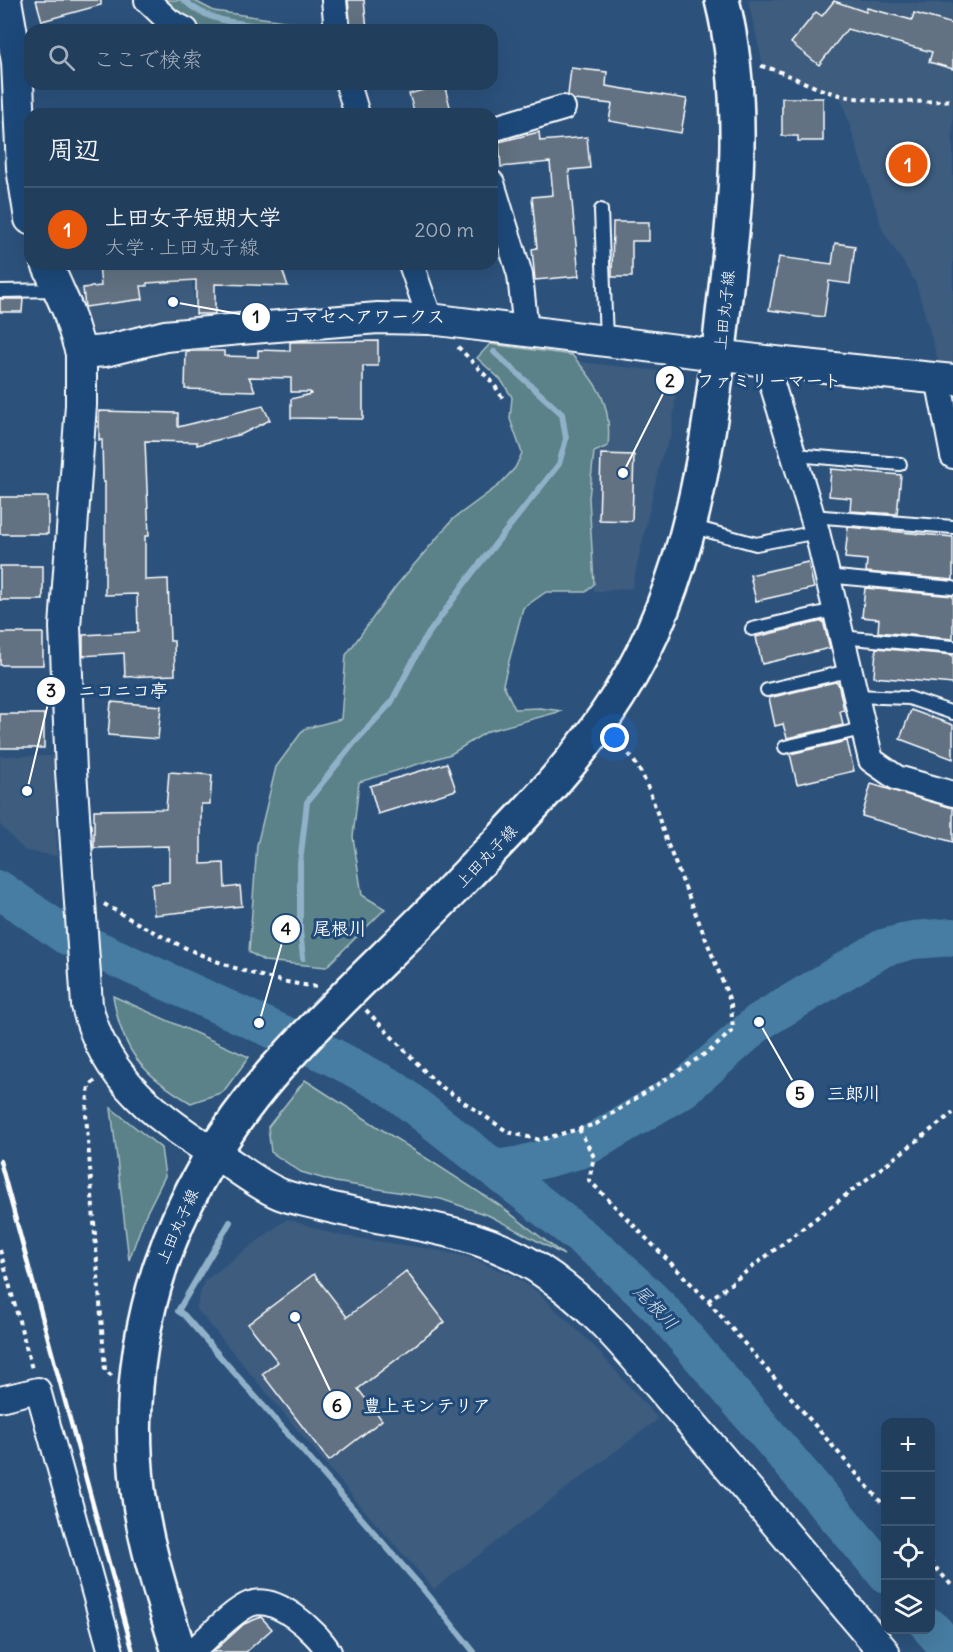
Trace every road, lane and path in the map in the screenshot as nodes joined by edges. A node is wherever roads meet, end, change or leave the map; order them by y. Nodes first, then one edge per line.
1 (6, 0) edge
2 (147, 0) edge
3 (334, 0) edge
4 (722, 0) edge
5 (175, 24) edge
6 (336, 24) edge
7 (757, 65) dead end
8 (350, 90) edge
9 (953, 100) edge
10 (355, 108) edge
11 (563, 108) dead end
12 (498, 127) edge
13 (24, 181) edge
14 (498, 203) edge
15 (601, 210) dead end
16 (414, 270) edge
17 (53, 277) edge
18 (0, 291) edge
19 (436, 320) junction
20 (526, 331) junction
21 (606, 341) junction
22 (81, 353) junction
23 (719, 354) junction
24 (765, 361) junction
25 (946, 379) edge
26 (504, 400) dead end
27 (795, 455) junction
28 (953, 456) edge
29 (900, 465) dead end
30 (814, 524) junction
31 (690, 526) junction
32 (953, 527) edge
33 (826, 576) junction
34 (953, 588) edge
35 (834, 610) junction
36 (752, 629) dead end
37 (840, 638) junction
38 (953, 647) edge
39 (849, 671) junction
40 (767, 690) dead end
41 (854, 696) junction
42 (953, 713) edge
43 (598, 725) junction
44 (862, 729) junction
45 (784, 747) dead end
46 (953, 794) edge
47 (80, 897) junction
48 (343, 1000) junction
49 (98, 1079) dead end
50 (953, 1113) edge
51 (579, 1129) junction
52 (214, 1154) junction
53 (0, 1250) edge
54 (708, 1301) junction
55 (113, 1377) dead end
56 (38, 1390) junction
57 (0, 1399) edge
58 (881, 1503) edge
59 (935, 1567) edge
60 (953, 1587) edge
61 (111, 1652) edge
62 (179, 1652) edge
63 (192, 1652) edge
64 (328, 1652) edge
65 (884, 1652) edge

1 - 13 street
2 - 5 street
3 - 6 street
4 - 23 main road, 上田丸子線
7 - 9 path
8 - 10 street
11 - 12 street
14 - 20 street
15 - 21 lane
16 - 19 street
17 - 18 lane
17 - 22 street
19 - 20 street
19 - 22 street
19 - 26 path
20 - 21 street
21 - 23 street
22 - 47 street
23 - 24 street
23 - 31 main road, 上田丸子線
24 - 25 street
24 - 27 street
25 - 28 street
27 - 29 lane
27 - 30 street
30 - 31 lane
30 - 32 lane
30 - 33 street
31 - 43 main road, 上田丸子線
33 - 34 lane
33 - 35 street
35 - 36 lane
35 - 37 street
37 - 38 lane
37 - 39 street
39 - 40 lane
39 - 41 street
41 - 42 lane
41 - 44 street
43 - 48 main road, 上田丸子線
43 - 51 path
44 - 45 lane
44 - 46 street
47 - 48 path
47 - 52 street
48 - 51 path
48 - 52 main road, 上田丸子線
49 - 55 path
50 - 54 path
51 - 54 path
52 - 62 main road, 上田丸子線
52 - 65 street
53 - 56 path
54 - 58 path
56 - 57 street
56 - 61 street
59 - 60 path
63 - 64 street

